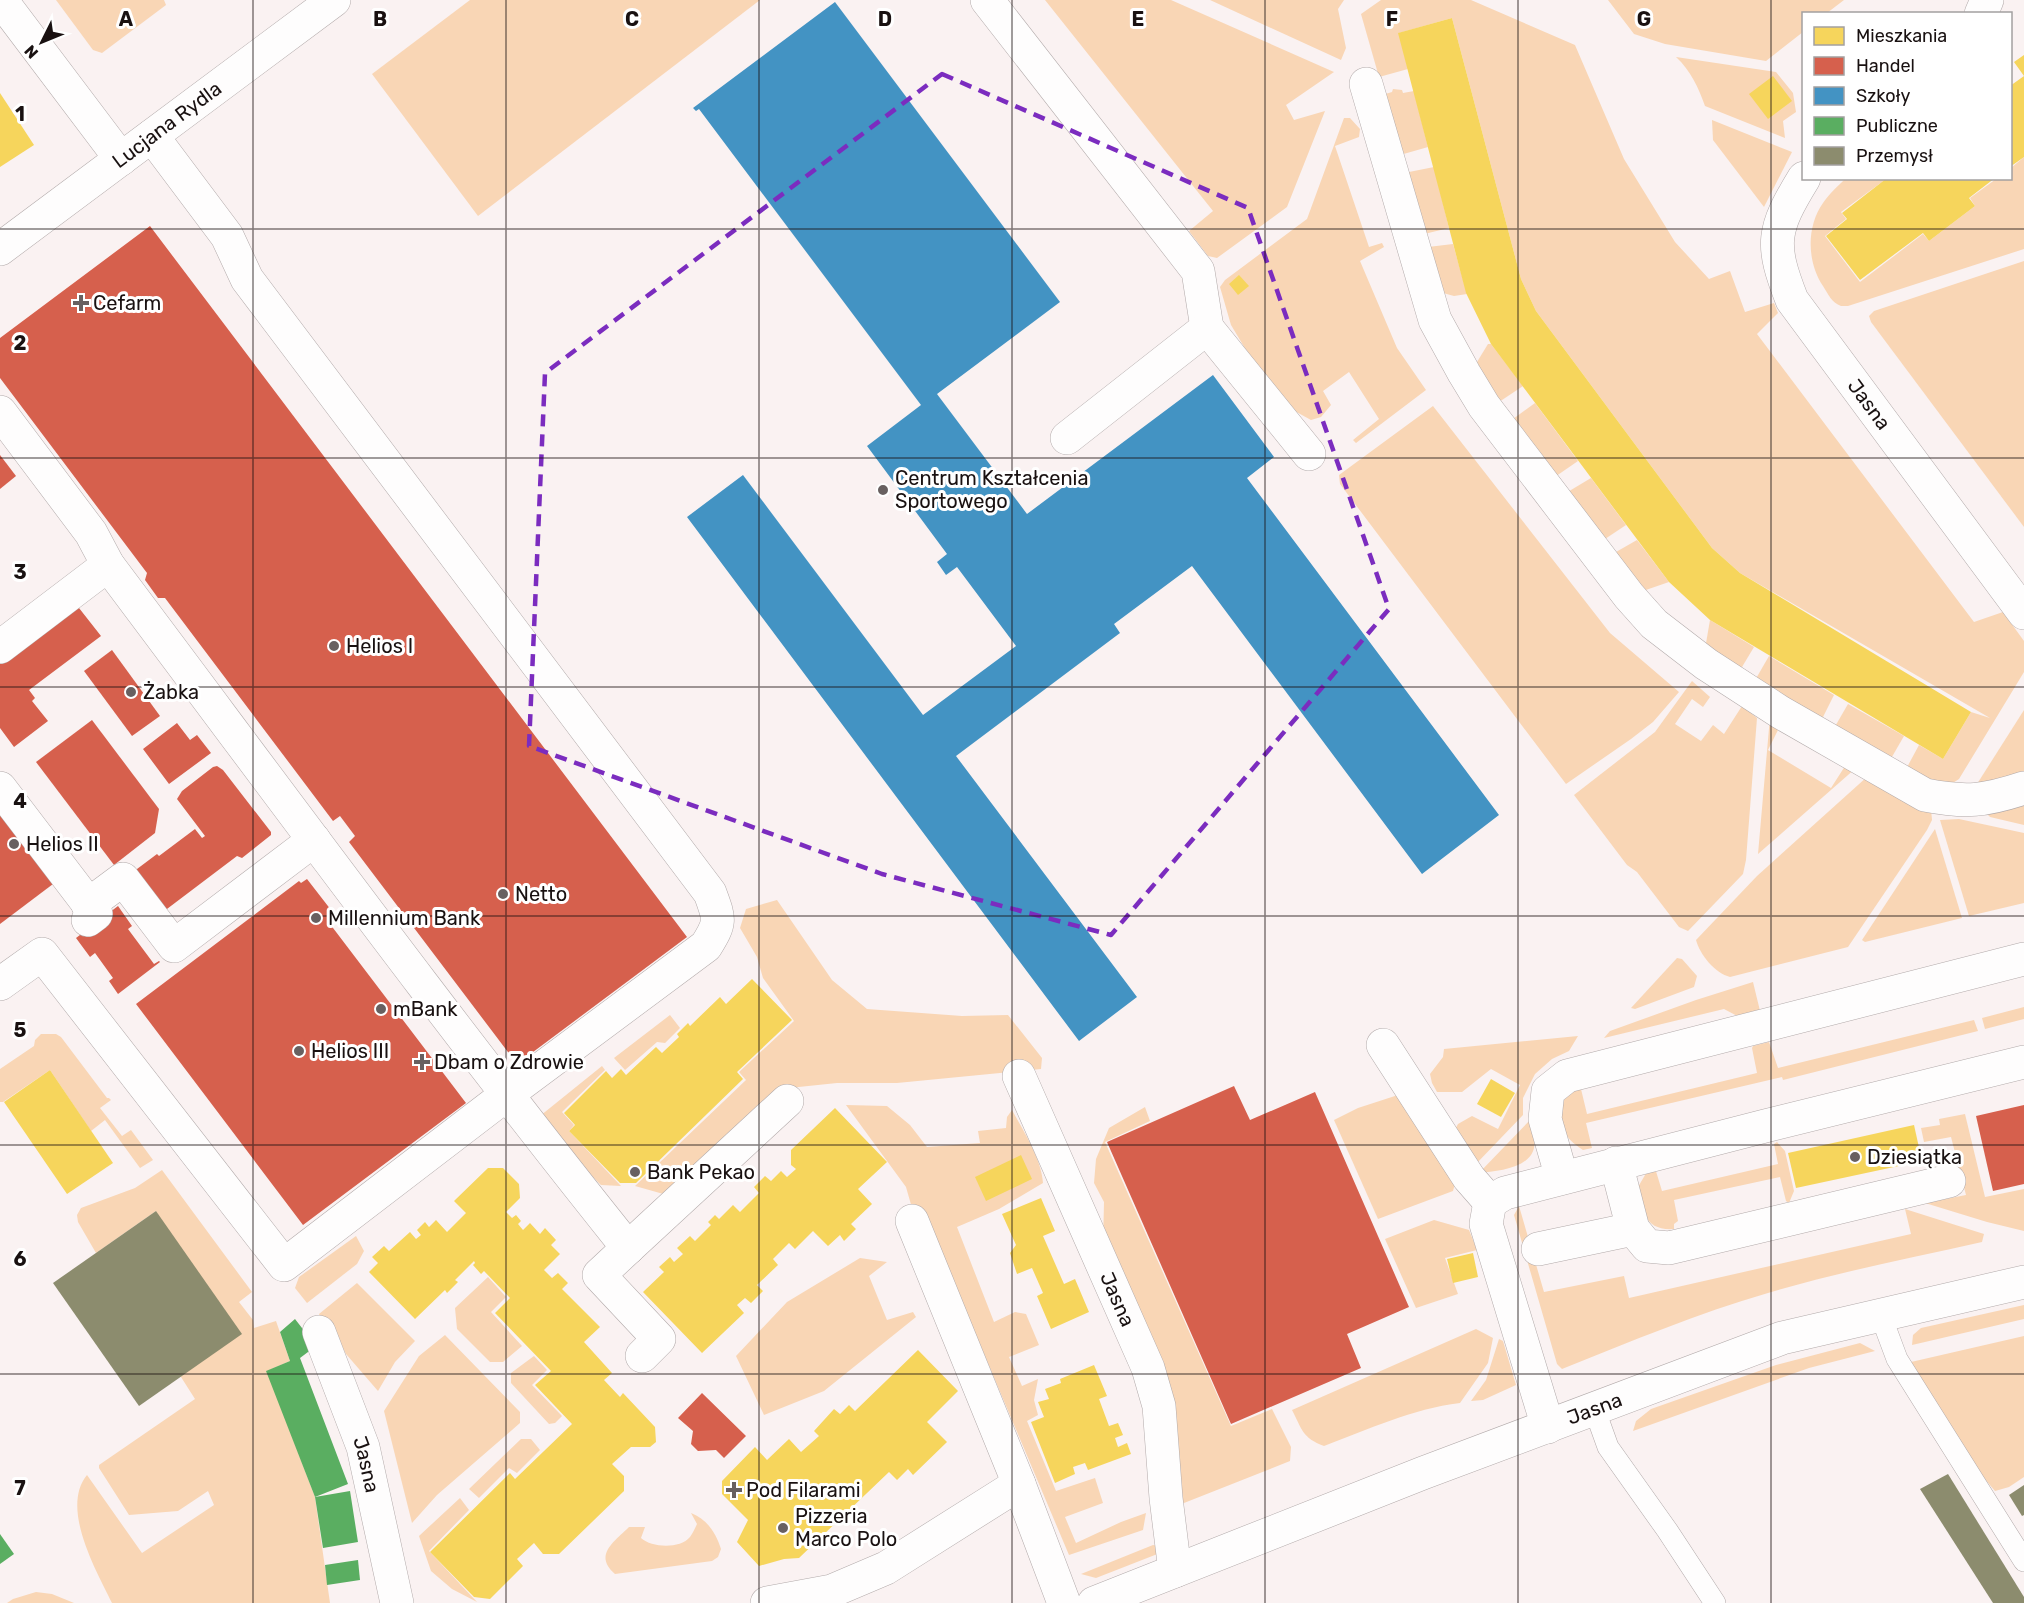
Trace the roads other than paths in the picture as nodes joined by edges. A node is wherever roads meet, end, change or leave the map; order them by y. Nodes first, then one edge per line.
1 (1, 0) edge
2 (334, 0) edge
3 (987, 0) edge
4 (1366, 84) dead end
5 (152, 136) junction
6 (121, 159) junction
7 (1803, 180) edge
8 (0, 249) edge
9 (1208, 328) junction
10 (0, 412) edge
11 (1067, 438) dead end
12 (1309, 454) dead end
13 (108, 565) junction
14 (2024, 613) edge
15 (0, 647) edge
16 (0, 788) edge
17 (2024, 788) edge
18 (314, 840) junction
19 (2024, 959) edge
20 (0, 984) edge
21 (1383, 1046) dead end
22 (2024, 1062) edge
23 (1019, 1076) dead end
24 (506, 1095) junction
25 (787, 1101) dead end
26 (1616, 1163) junction
27 (1562, 1178) junction
28 (1949, 1181) dead end
29 (1490, 1202) junction
30 (912, 1221) dead end
31 (1633, 1229) junction
32 (628, 1248) junction
33 (1538, 1249) dead end
34 (2024, 1282) edge
35 (1881, 1316) junction
36 (319, 1332) dead end
37 (642, 1356) dead end
38 (1594, 1408) junction
39 (1548, 1427) junction
40 (1019, 1484) junction
41 (2017, 1535) edge
42 (2024, 1561) edge
43 (1175, 1571) junction
44 (397, 1603) edge
45 (767, 1603) edge
46 (1064, 1603) edge
47 (1094, 1603) edge
48 (1715, 1603) edge

1 - 6 street
2 - 5 street, Lucjana Rydla
3 - 9 street
4 - 17 street
5 - 6 street, Lucjana Rydla
5 - 24 street
6 - 8 street, Lucjana Rydla
7 - 14 street, Jasna
9 - 11 street
9 - 12 street
10 - 13 street
13 - 15 street
13 - 18 street
16 - 18 street
18 - 24 street
19 - 27 street
20 - 24 street
21 - 29 street
22 - 26 street
23 - 43 street, Jasna
24 - 32 street
25 - 32 street
26 - 27 street
26 - 31 street
27 - 29 street
28 - 31 street
29 - 39 street
30 - 40 street
31 - 33 street
32 - 37 street
34 - 35 street, Jasna
35 - 38 street, Jasna
35 - 41 lane
36 - 44 street, Jasna
38 - 39 street, Jasna
38 - 48 lane
39 - 43 street, Jasna
40 - 45 street
40 - 46 street
41 - 42 lane
43 - 47 street, Jasna

